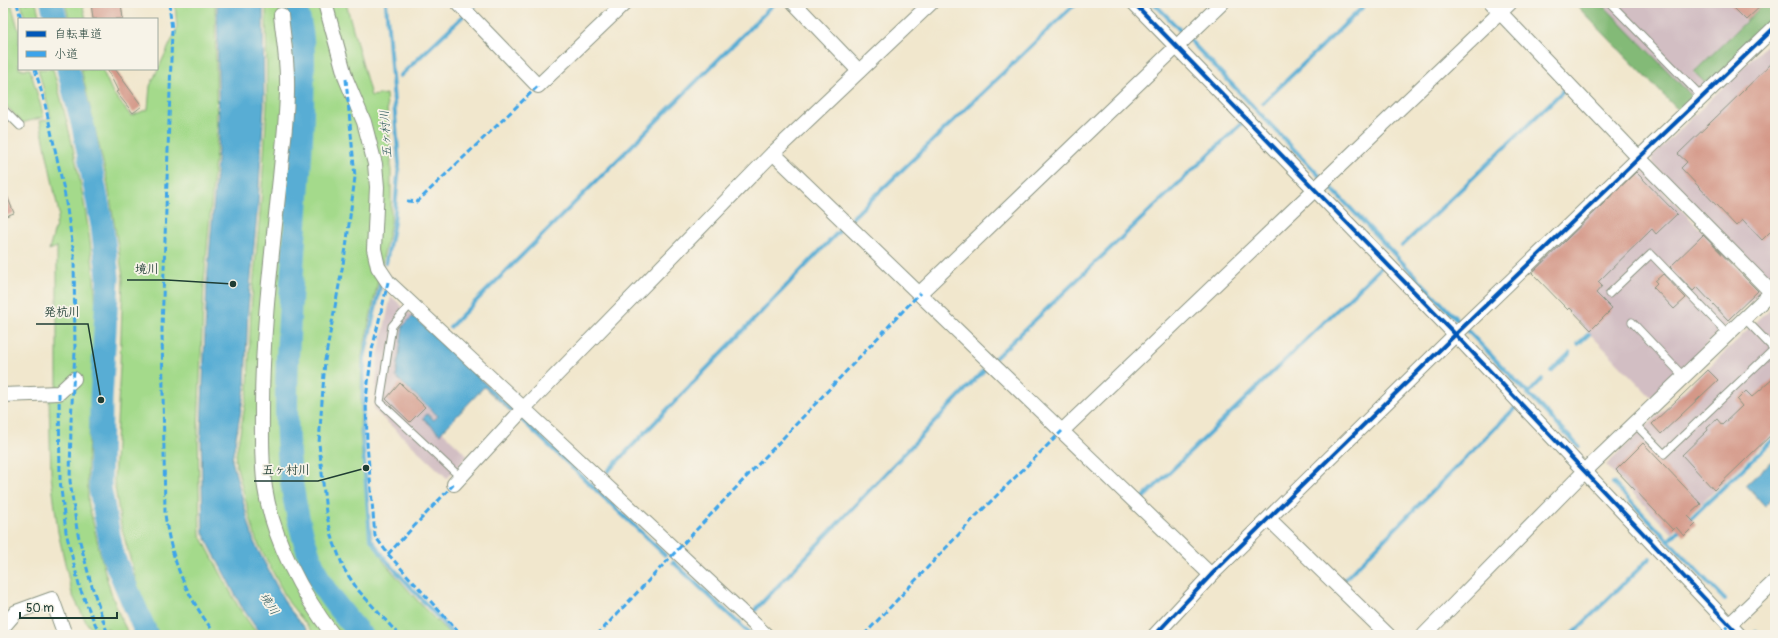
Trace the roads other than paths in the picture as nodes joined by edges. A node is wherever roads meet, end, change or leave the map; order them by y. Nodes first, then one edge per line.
1 (325, 3) edge
2 (458, 3) edge
3 (625, 3) edge
4 (794, 3) edge
5 (931, 3) edge
6 (1134, 3) edge
7 (1222, 3) edge
8 (1510, 3) edge
9 (1610, 3) edge
10 (1495, 8) edge
11 (281, 15) dead end
12 (1775, 27) edge
13 (1179, 45) junction
14 (859, 71) junction
15 (1702, 97) junction
16 (3, 109) edge
17 (20, 126) dead end
18 (773, 153) junction
19 (1639, 158) junction
20 (1321, 184) junction
21 (1774, 292) edge
22 (920, 293) junction
23 (1609, 294) dead end
24 (412, 304) junction
25 (1745, 318) junction
26 (1632, 322) dead end
27 (1461, 330) junction
28 (1728, 334) junction
29 (1684, 377) junction
30 (74, 379) dead end
31 (3, 395) edge
32 (524, 408) junction
33 (1635, 424) junction
34 (1062, 431) junction
35 (1584, 472) junction
36 (457, 480) joint
37 (1269, 519) junction
38 (1211, 575) junction
39 (1775, 581) edge
40 (3, 627) edge
41 (1734, 630) edge
42 (65, 635) edge
43 (333, 635) edge
44 (766, 635) edge
45 (1155, 635) edge
46 (1388, 635) edge
47 (1424, 635) edge

1 - 24 street
2 - 3 street
4 - 14 street
5 - 14 street
6 - 13 street
7 - 13 street
8 - 10 street
9 - 15 lane
10 - 19 street
10 - 20 street
11 - 43 street
12 - 15 street
13 - 20 street
13 - 22 street
14 - 18 street
15 - 19 street
16 - 17 lane
18 - 22 street
18 - 32 street
19 - 21 street
19 - 27 street
20 - 27 street
20 - 34 street
21 - 25 street
22 - 34 street
23 - 28 lane
24 - 32 street
24 - 36 lane
25 - 28 street
25 - 33 lane
26 - 29 lane
27 - 35 street
27 - 37 street
28 - 29 street
29 - 33 street
30 - 31 street
32 - 36 street
32 - 44 street
33 - 35 street
34 - 38 street
35 - 41 street
35 - 47 street
37 - 38 street
37 - 46 street
38 - 45 street
39 - 41 street
40 - 42 street

